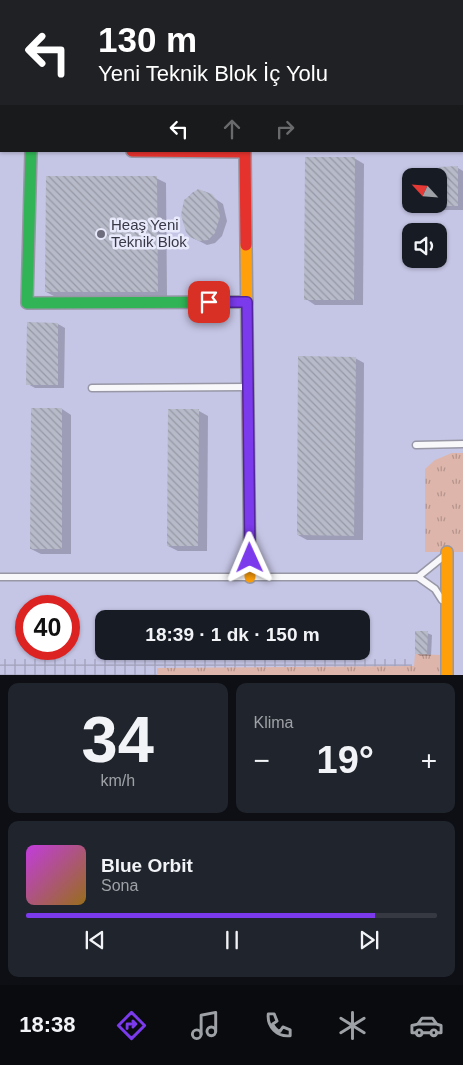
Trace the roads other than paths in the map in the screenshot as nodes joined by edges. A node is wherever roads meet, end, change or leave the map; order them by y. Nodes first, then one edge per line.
1 (31, 152) edge
2 (245, 152) edge
3 (247, 302) junction
4 (248, 387) junction
5 (92, 388) dead end
6 (463, 444) edge
7 (416, 445) dead end
8 (447, 552) joint
9 (0, 577) edge
10 (250, 577) junction
11 (418, 577) junction
12 (447, 606) junction
13 (447, 675) edge

1 - 3 street
2 - 3 street
3 - 4 street
4 - 5 lane
4 - 10 street
6 - 7 lane
8 - 11 lane
8 - 12 street
9 - 10 lane
10 - 11 lane
11 - 12 lane
12 - 13 street

